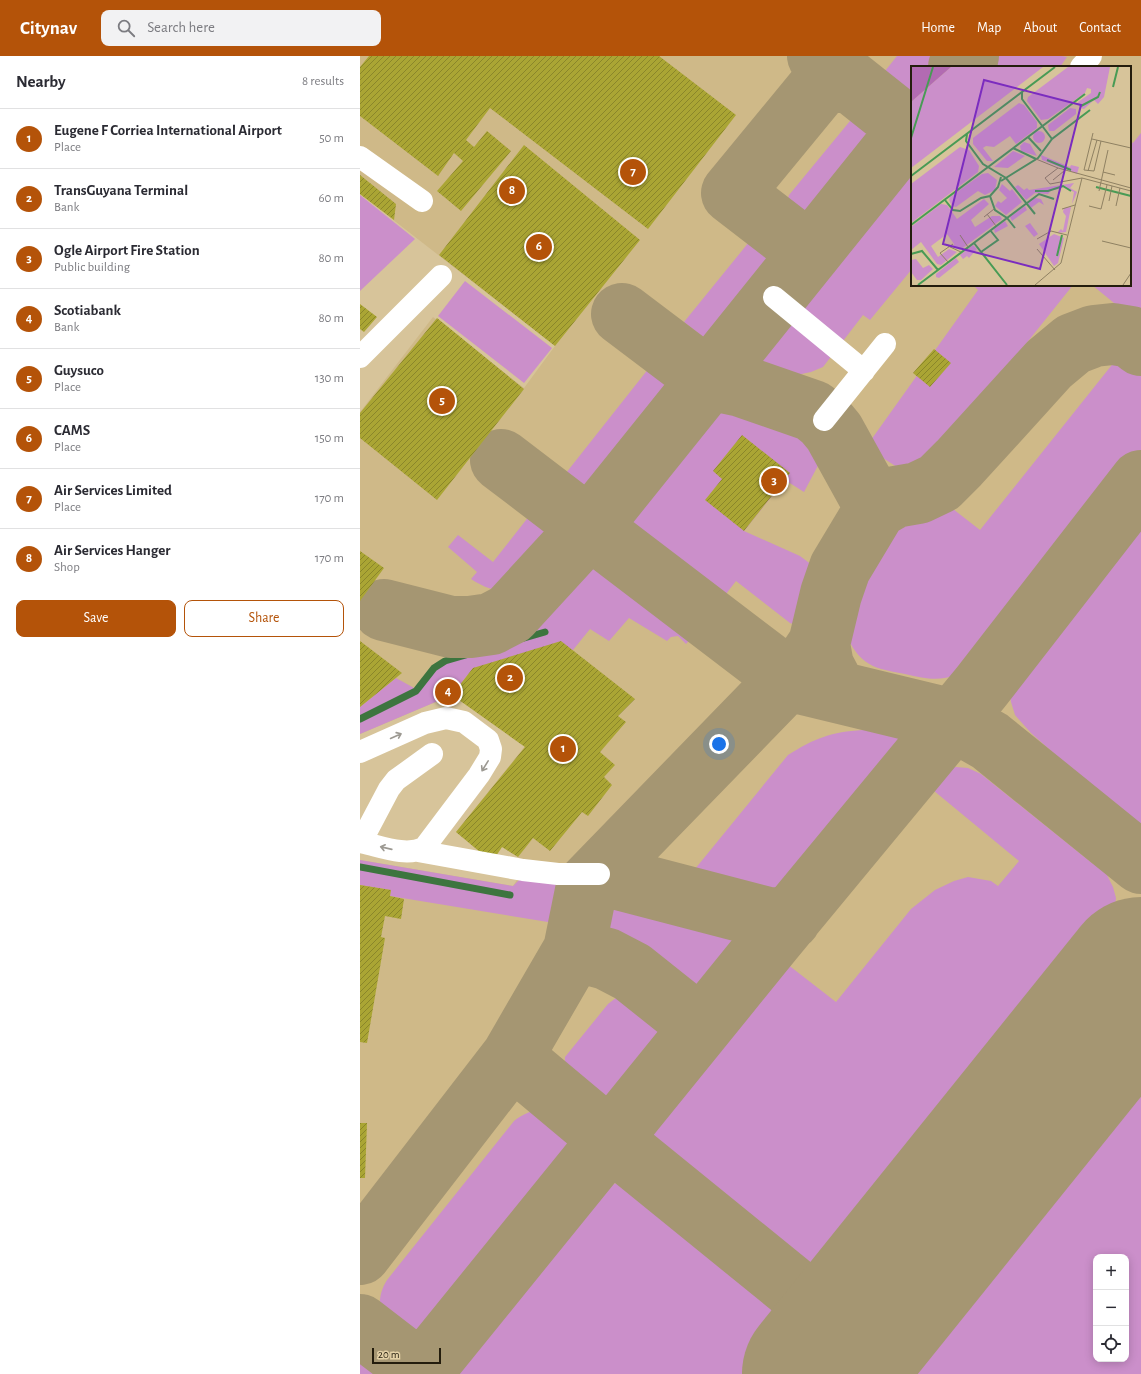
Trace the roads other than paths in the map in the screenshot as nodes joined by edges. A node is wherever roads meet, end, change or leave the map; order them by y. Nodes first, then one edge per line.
1 (1091, 56) edge
2 (1082, 66) edge
3 (360, 157) edge
4 (422, 202) dead end
5 (441, 276) dead end
6 (774, 297) dead end
7 (885, 344) dead end
8 (360, 357) edge
9 (864, 371) junction
10 (824, 420) dead end
11 (360, 752) edge
12 (432, 754) dead end
13 (370, 806) edge
14 (360, 842) edge
15 (418, 851) junction
16 (599, 874) dead end

1 - 2 street
3 - 4 street
5 - 8 street
6 - 9 street
7 - 9 street
9 - 10 street
11 -> 15 street
12 - 13 street
13 - 14 street
15 -> 14 street
15 - 16 street

